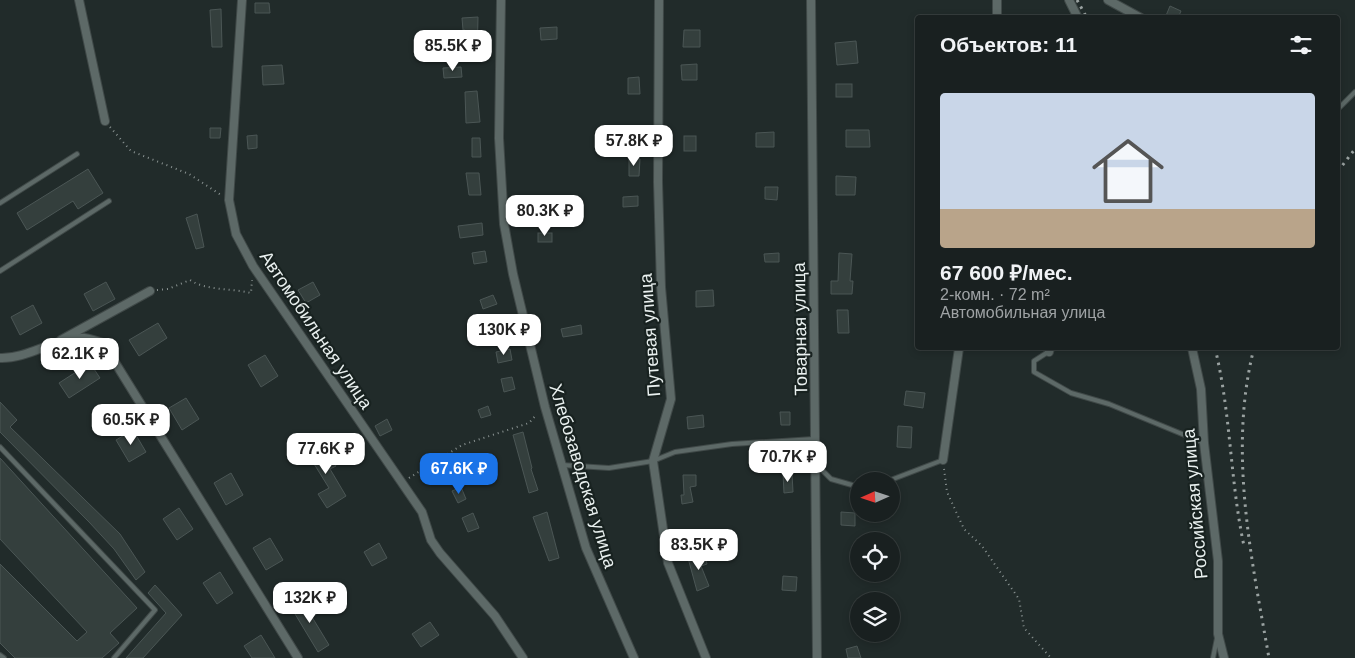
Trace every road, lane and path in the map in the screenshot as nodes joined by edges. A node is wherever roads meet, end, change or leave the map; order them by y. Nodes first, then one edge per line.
1 (79, 0) edge
2 (242, 0) edge
3 (501, 0) edge
4 (659, 0) edge
5 (811, 0) edge
6 (997, 0) edge
7 (1069, 0) edge
8 (1108, 0) edge
9 (997, 15) edge
10 (1076, 15) edge
11 (1136, 15) edge
12 (1355, 92) edge
13 (1340, 107) edge
14 (105, 121) joint
15 (77, 154) dead end
16 (229, 200) junction
17 (108, 201) dead end
18 (0, 203) edge
19 (253, 266) junction
20 (0, 271) edge
21 (150, 290) joint
22 (55, 344) junction
23 (958, 350) edge
24 (1049, 350) edge
25 (1192, 350) edge
26 (0, 358) edge
27 (544, 406) junction
28 (816, 439) junction
29 (1204, 443) junction
30 (0, 446) edge
31 (943, 460) junction
32 (653, 461) junction
33 (561, 465) junction
34 (817, 465) junction
35 (900, 476) edge
36 (399, 478) junction
37 (850, 484) edge
38 (1218, 634) junction
39 (0, 654) edge
40 (4, 658) edge
41 (114, 658) edge
42 (298, 658) edge
43 (523, 658) edge
44 (634, 658) edge
45 (706, 658) edge
46 (818, 658) edge
47 (1051, 658) edge
48 (1213, 658) edge
49 (1224, 658) edge

1 - 14 street
2 - 16 street, Автомобильная улица
3 - 27 street, Хлебозаводская улица
4 - 32 street, Путевая улица
5 - 28 street, Товарная улица
6 - 9 street
7 - 10 street
8 - 11 street
12 - 13 lane
14 - 16 path
15 - 18 lane
16 - 19 street, Автомобильная улица
17 - 20 lane
19 - 21 path
19 - 36 street, Автомобильная улица
21 - 22 street
22 - 26 street
22 - 42 street
23 - 31 street
24 - 29 lane
25 - 29 street, Российская улица
27 - 33 street, Хлебозаводская улица
27 - 36 path
28 - 32 lane
28 - 34 street, Товарная улица
29 - 38 street, Российская улица
30 - 41 lane
31 - 35 lane
31 - 47 path
32 - 33 lane
32 - 45 street, Путевая улица
33 - 44 street, Хлебозаводская улица
34 - 37 lane
34 - 46 street, Товарная улица
36 - 43 street, Автомобильная улица
38 - 48 lane
38 - 49 street, Российская улица
39 - 40 lane

